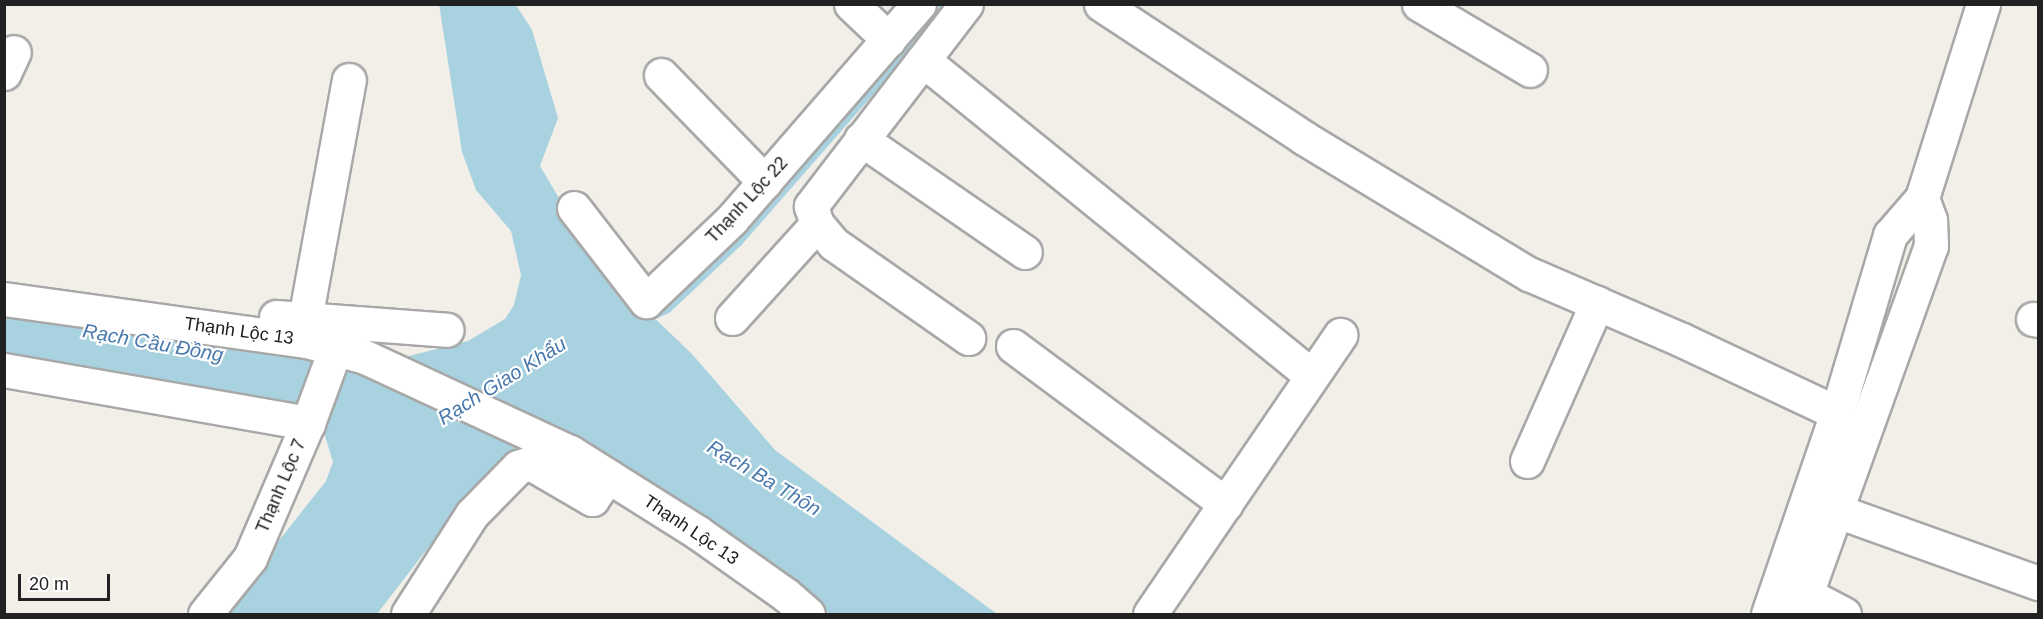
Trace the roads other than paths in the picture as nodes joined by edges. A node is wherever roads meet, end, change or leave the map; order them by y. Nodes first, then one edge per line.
1 (851, 4) edge
2 (919, 4) edge
3 (966, 4) edge
4 (1101, 4) edge
5 (1419, 4) edge
6 (1983, 4) edge
7 (889, 40) junction
8 (923, 60) junction
9 (1530, 70) dead end
10 (662, 75) dead end
11 (349, 80) dead end
12 (861, 139) junction
13 (765, 182) junction
14 (1922, 198) junction
15 (574, 208) dead end
16 (817, 224) junction
17 (1025, 252) dead end
18 (4, 299) edge
19 (1597, 303) junction
20 (732, 318) dead end
21 (305, 319) junction
22 (160, 320) junction
23 (447, 330) dead end
24 (1340, 335) dead end
25 (968, 338) dead end
26 (1013, 346) dead end
27 (351, 352) junction
28 (4, 370) edge
29 (1312, 376) junction
30 (1837, 413) junction
31 (308, 423) junction
32 (1527, 461) dead end
33 (608, 476) junction
34 (1226, 504) junction
35 (1837, 511) junction
36 (2038, 584) edge
37 (1802, 604) edge
38 (205, 615) edge
39 (408, 615) edge
40 (808, 615) edge
41 (1150, 615) edge
42 (1768, 615) edge
43 (1844, 615) edge

1 - 7 street
2 - 7 street, Thạnh Lộc 22
3 - 8 street
4 - 19 street
5 - 9 street
6 - 14 street
7 - 13 street, Thạnh Lộc 22
8 - 12 street
8 - 29 street
10 - 13 street
11 - 21 street
12 - 16 street
12 - 17 street
13 - 15 street, Thạnh Lộc 22
14 - 30 street
14 - 35 street
16 - 20 street
16 - 25 street
18 - 22 street, Thạnh Lộc 13
19 - 30 street
19 - 32 street
21 - 22 street
21 - 23 street
22 - 27 street, Thạnh Lộc 13
24 - 29 street
26 - 34 street
27 - 31 street, Thạnh Lộc 7
27 - 33 street, Thạnh Lộc 13
28 - 31 street
29 - 34 street
30 - 42 street
31 - 38 street, Thạnh Lộc 7
33 - 39 street
33 - 40 street, Thạnh Lộc 13
34 - 41 street
35 - 36 street
35 - 37 street
37 - 43 street

